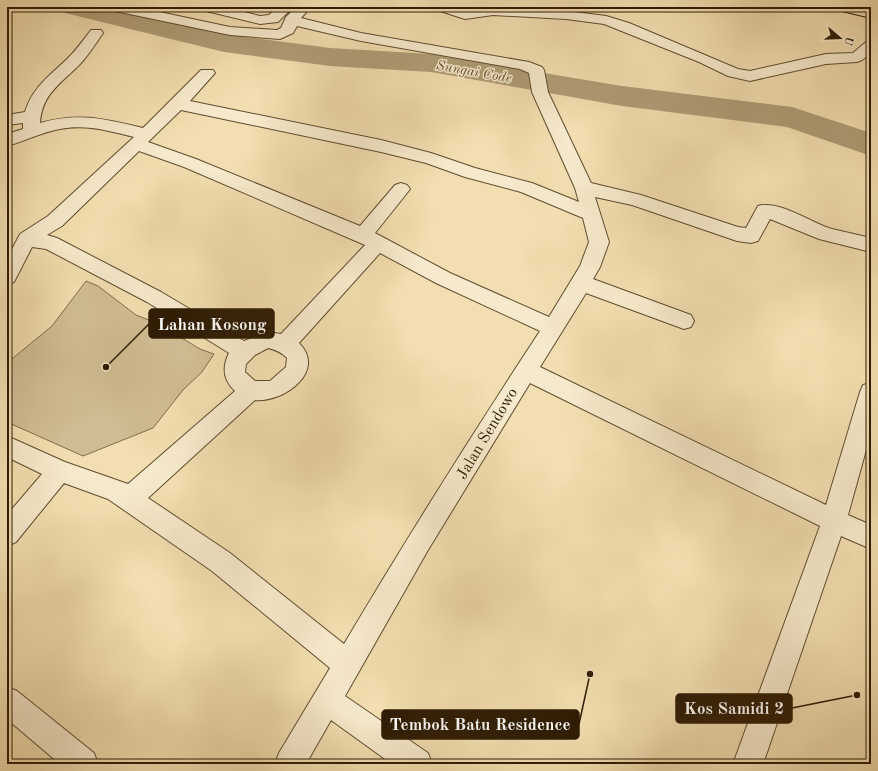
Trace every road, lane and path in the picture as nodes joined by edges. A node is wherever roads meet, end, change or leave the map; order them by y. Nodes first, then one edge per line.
1 (115, 7) edge
2 (208, 7) edge
3 (304, 7) edge
4 (442, 7) edge
5 (843, 7) edge
6 (470, 11) edge
7 (289, 14) edge
8 (871, 14) edge
9 (96, 34) dead end
10 (871, 45) edge
11 (207, 73) dead end
12 (178, 104) junction
13 (7, 120) edge
14 (31, 124) junction
15 (141, 139) junction
16 (7, 140) edge
17 (584, 188) junction
18 (401, 189) dead end
19 (590, 214) junction
20 (26, 239) junction
21 (370, 239) junction
22 (871, 245) edge
23 (7, 277) edge
24 (581, 283) junction
25 (684, 321) dead end
26 (553, 328) junction
27 (286, 343) junction
28 (243, 351) junction
29 (525, 370) junction
30 (245, 386) junction
31 (871, 392) edge
32 (7, 446) edge
33 (59, 471) junction
34 (123, 495) junction
35 (834, 521) junction
36 (7, 534) edge
37 (871, 537) edge
38 (347, 664) junction
39 (7, 700) edge
40 (327, 700) junction
41 (83, 764) edge
42 (290, 764) edge
43 (417, 764) edge
44 (748, 764) edge

1 - 7 street
2 - 7 street
3 - 7 street
4 - 6 street
5 - 8 main road
6 - 10 street
7 - 17 street, Jalan Sendowo
9 - 14 street
11 - 12 street
12 - 15 street
12 - 19 street
13 - 14 street
14 - 15 street
14 - 16 street
15 - 20 street
15 - 21 street
17 - 19 street, Jalan Sendowo
17 - 22 street
18 - 21 street
19 - 24 street, Jalan Sendowo
20 - 23 street
20 - 28 street
21 - 26 street
21 - 27 street
24 - 25 street
24 - 26 street, Jalan Sendowo
26 - 29 street, Jalan Sendowo
27 - 28 street
27 - 30 street
28 - 30 street
29 - 35 street
29 - 38 street, Jalan Sendowo
30 - 34 street
31 - 35 street
32 - 33 street
33 - 34 street
33 - 36 street
34 - 38 street
35 - 37 street
35 - 44 street
38 - 40 street, Jalan Sendowo
39 - 41 street
40 - 42 street, Jalan Sendowo
40 - 43 street

